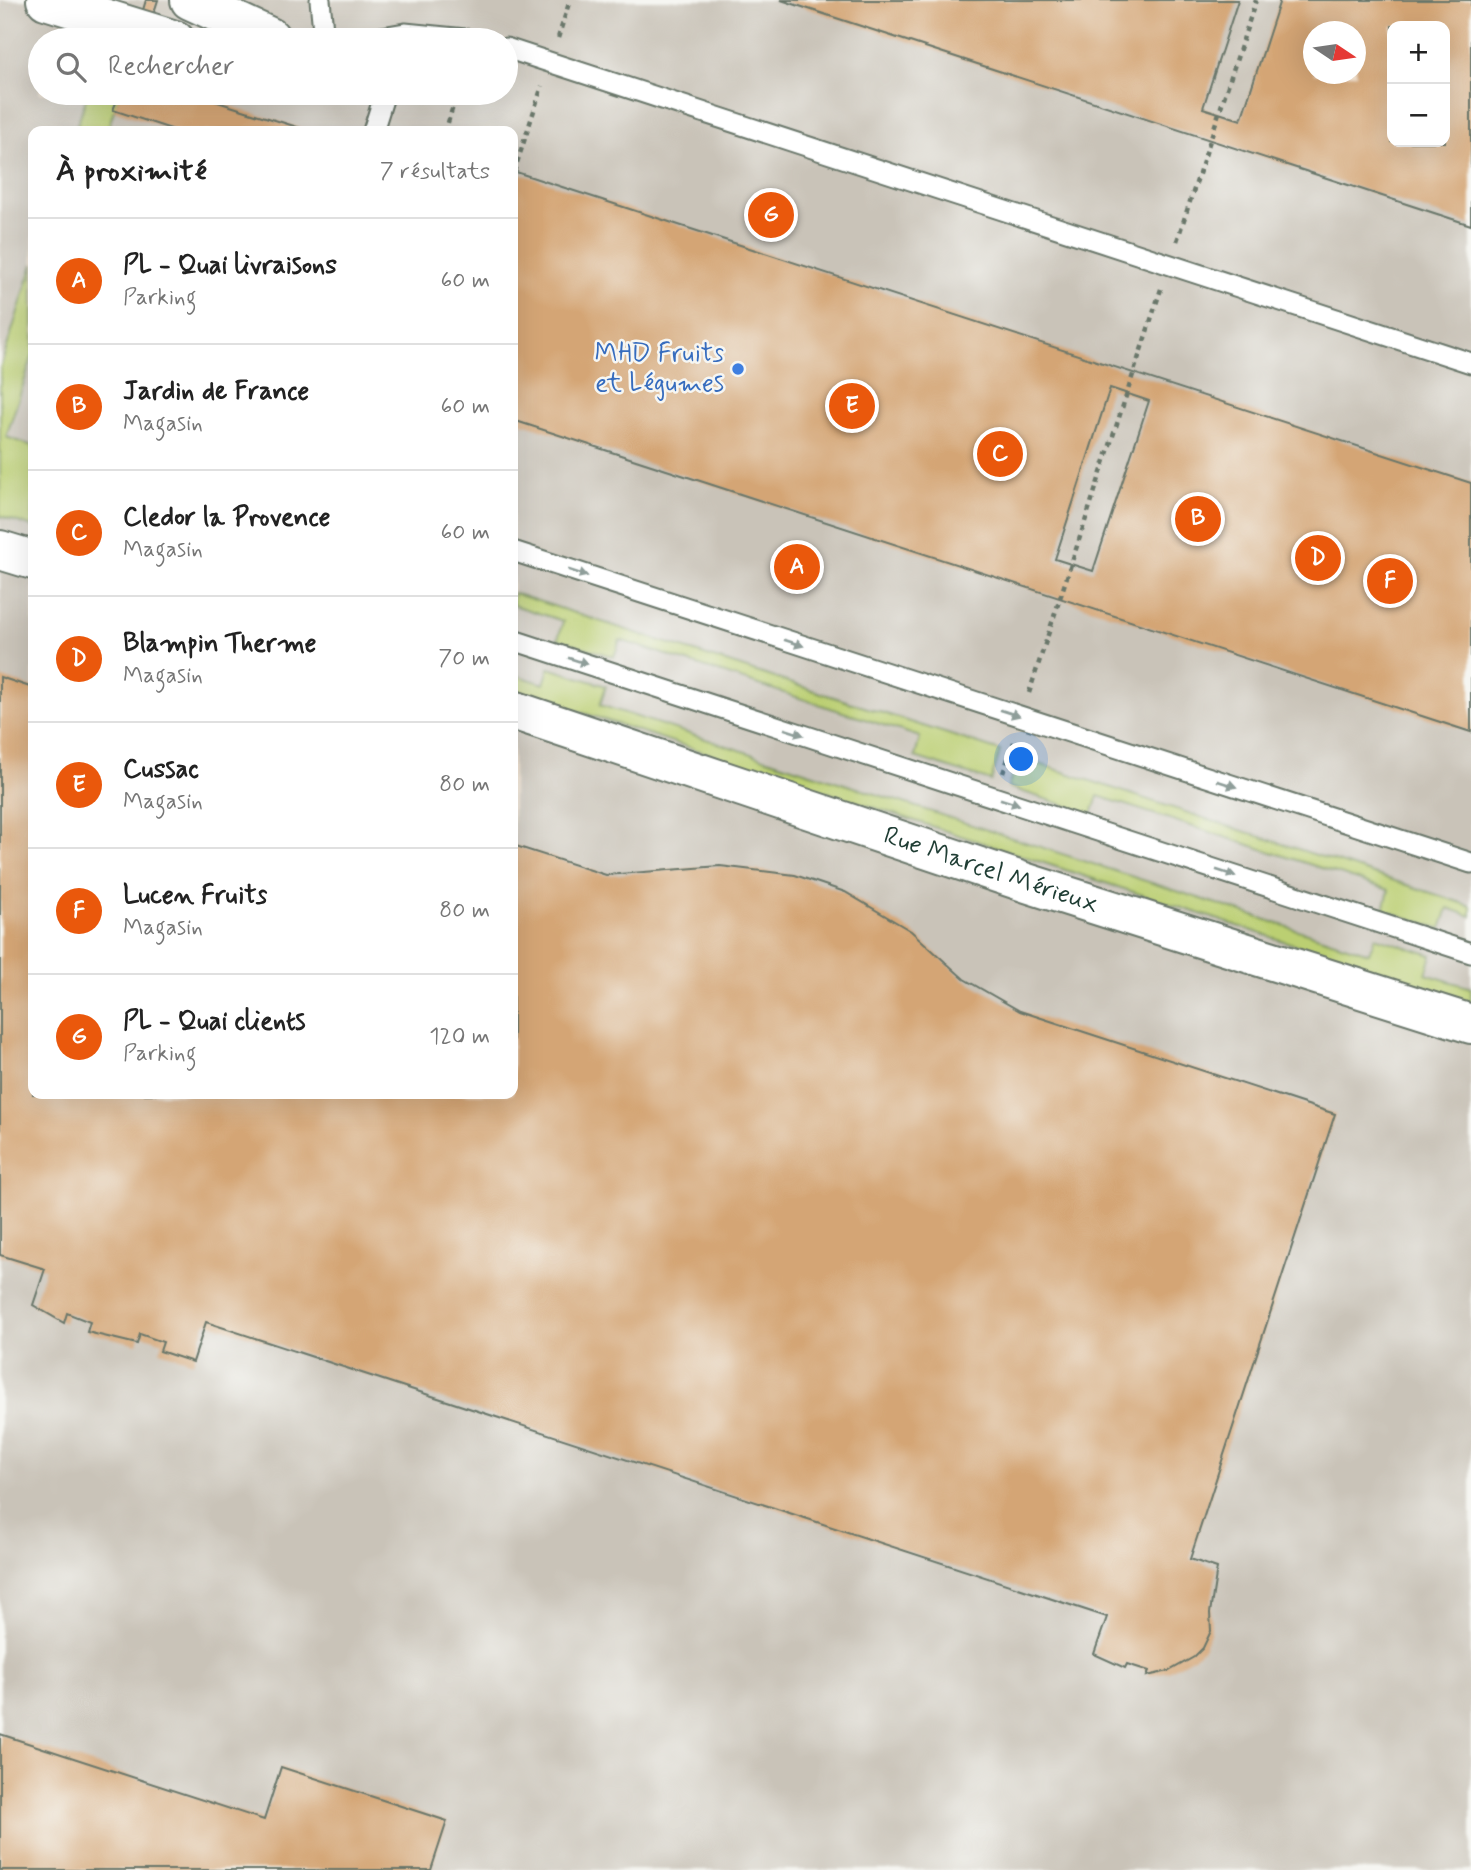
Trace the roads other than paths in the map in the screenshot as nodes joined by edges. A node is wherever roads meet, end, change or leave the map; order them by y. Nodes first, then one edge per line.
1 (46, 0) edge
2 (190, 0) edge
3 (320, 0) edge
4 (136, 28) edge
5 (256, 28) edge
6 (323, 28) edge
7 (518, 52) edge
8 (381, 105) edge
9 (375, 126) edge
10 (1471, 363) edge
11 (0, 550) edge
12 (518, 553) edge
13 (28, 558) edge
14 (518, 642) edge
15 (518, 712) edge
16 (1471, 863) edge
17 (1471, 953) edge
18 (1471, 1024) edge

1 - 4 street
2 - 5 street
3 - 6 lane
7 - 10 lane
8 - 9 lane
11 - 13 street
12 -> 16 lane
14 -> 17 lane
15 - 18 street, Rue Marcel Mérieux

